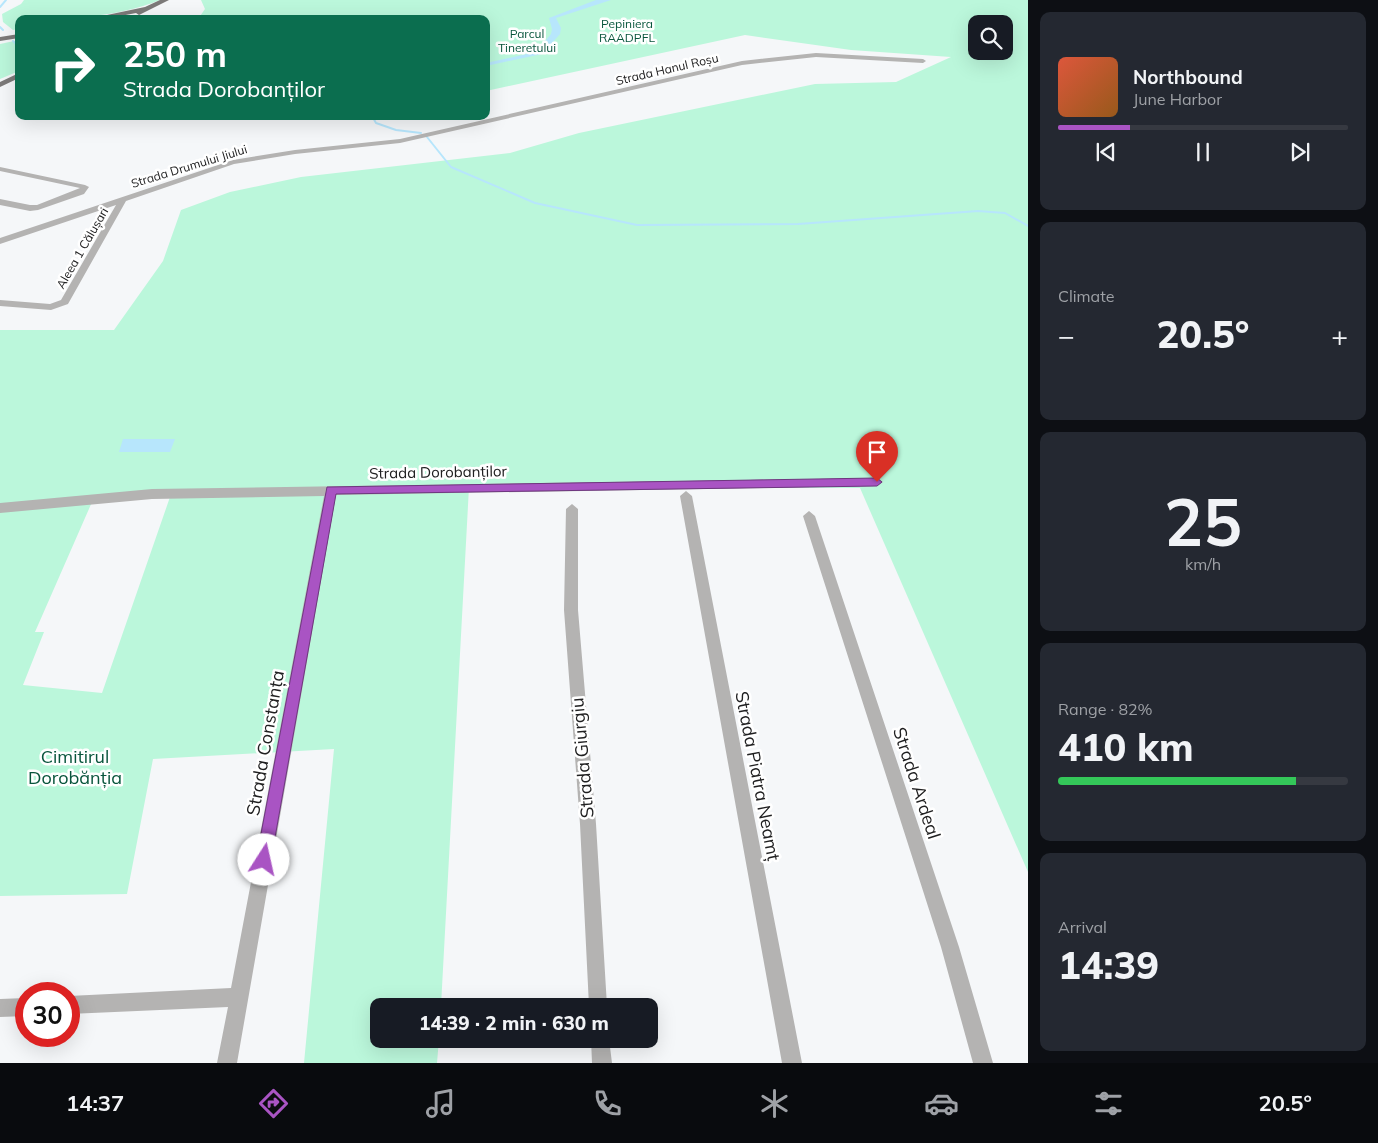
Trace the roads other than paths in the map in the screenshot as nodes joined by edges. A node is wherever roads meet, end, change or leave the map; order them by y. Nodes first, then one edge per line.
1 (164, 0) edge
2 (148, 9) junction
3 (114, 15) edge
4 (136, 15) edge
5 (15, 33) edge
6 (0, 35) edge
7 (15, 37) edge
8 (0, 40) edge
9 (923, 61) dead end
10 (15, 77) edge
11 (0, 85) edge
12 (421, 136) joint
13 (0, 169) edge
14 (123, 199) junction
15 (0, 202) edge
16 (0, 240) edge
17 (0, 303) edge
18 (877, 482) dead end
19 (331, 490) junction
20 (686, 496) dead end
21 (0, 508) edge
22 (572, 509) dead end
23 (809, 516) dead end
24 (239, 997) junction
25 (598, 998) edge
26 (80, 1004) edge
27 (15, 1007) edge
28 (0, 1008) edge
29 (601, 1048) edge
30 (227, 1063) edge
31 (602, 1063) edge
32 (792, 1063) edge
33 (983, 1063) edge

1 - 2 main road
2 - 3 main road
2 - 4 main road
5 - 6 main road
7 - 8 main road
9 - 12 street, Strada Hanul Roșu
10 - 11 main road
12 - 14 street, Strada Drumului Jiului
13 - 15 street
14 - 16 street, Strada Drumului Jiului
14 - 17 street, Aleea 1 Călușari
18 - 19 street, Strada Dorobanților
19 - 21 street, Strada Dorobanților
19 - 24 street, Strada Constanța
20 - 32 street, Strada Piatra Neamț
22 - 25 street, Strada Giurgiu
23 - 33 street, Strada Ardeal
24 - 26 street
24 - 30 street, Strada Constanța
27 - 28 street
29 - 31 street

